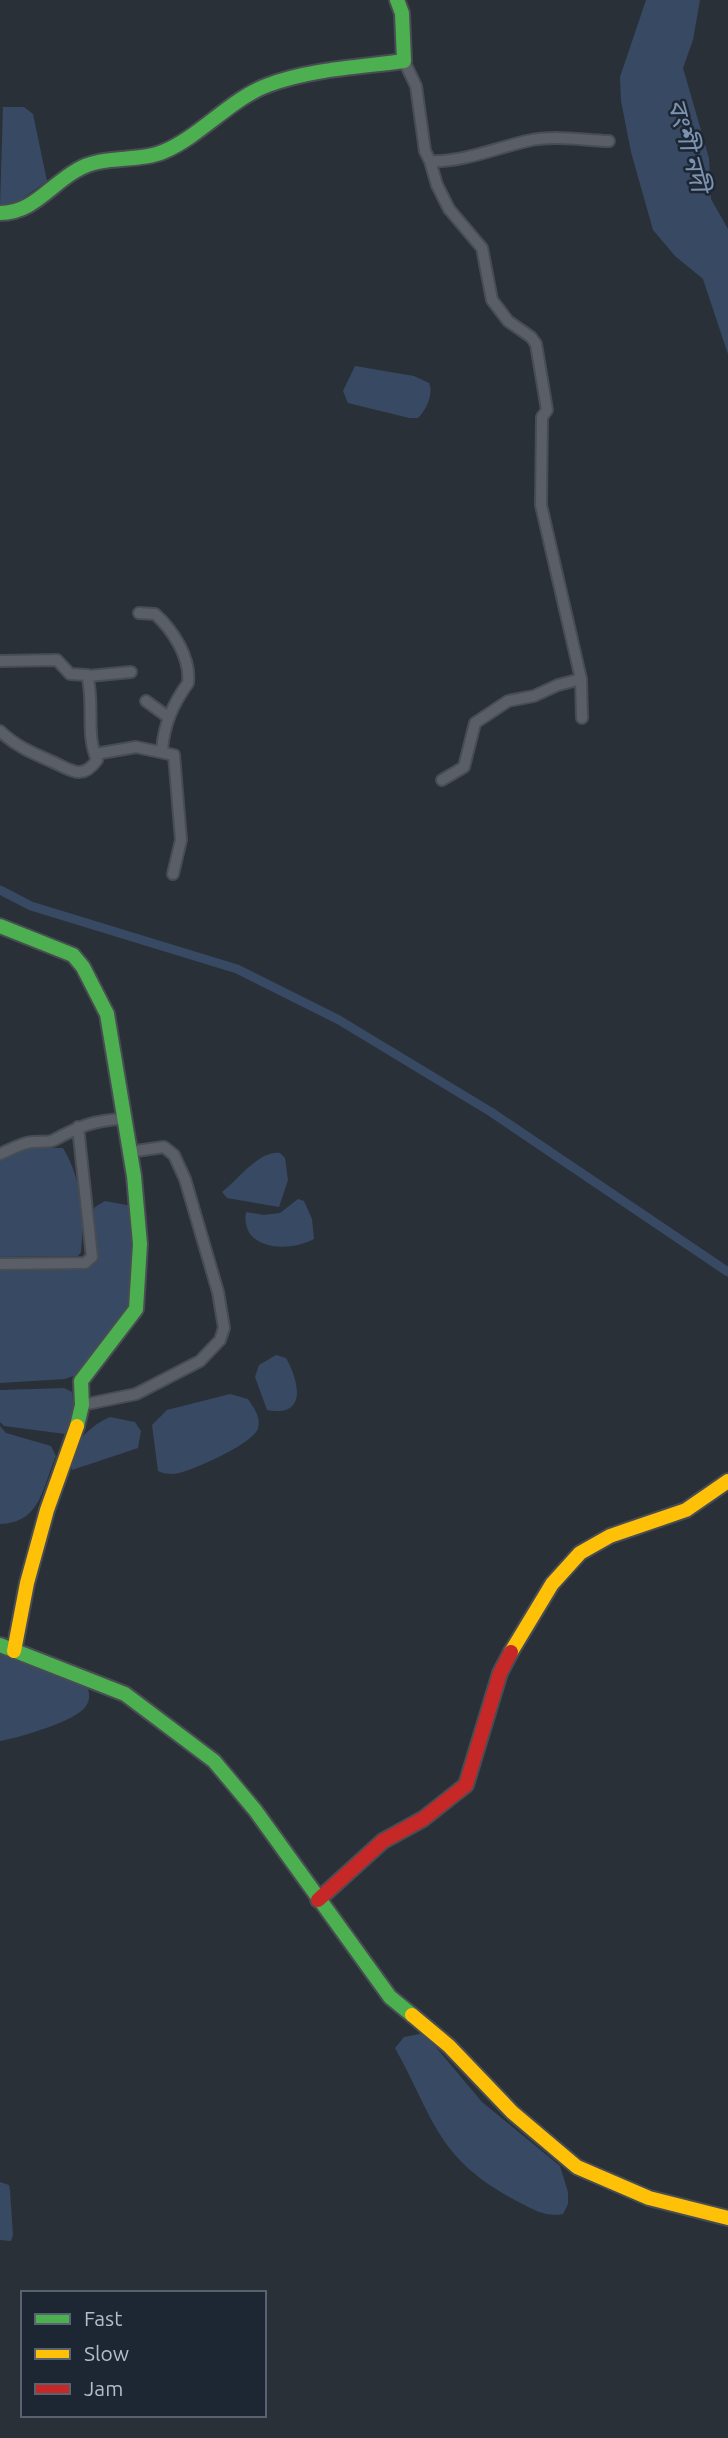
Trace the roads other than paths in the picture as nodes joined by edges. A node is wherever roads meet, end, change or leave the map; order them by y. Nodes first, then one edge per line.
1 (397, 0) edge
2 (404, 61) junction
3 (609, 141) dead end
4 (430, 161) junction
5 (0, 213) edge
6 (139, 613) dead end
7 (0, 661) edge
8 (131, 672) dead end
9 (89, 676) junction
10 (581, 679) junction
11 (146, 701) dead end
12 (168, 717) junction
13 (582, 718) dead end
14 (0, 731) edge
15 (162, 750) junction
16 (94, 754) junction
17 (442, 780) dead end
18 (173, 874) dead end
19 (0, 926) edge
20 (123, 1118) junction
21 (78, 1127) junction
22 (129, 1152) junction
23 (0, 1154) edge
24 (0, 1264) edge
25 (82, 1405) junction
26 (728, 1482) edge
27 (0, 1645) edge
28 (14, 1651) junction
29 (318, 1900) junction
30 (728, 2218) edge

1 - 2 street
2 - 4 street
2 - 5 street
3 - 4 street
4 - 10 street
6 - 12 street
7 - 9 street
8 - 9 street
9 - 16 street
10 - 13 street
10 - 17 street
11 - 12 street
12 - 15 street
14 - 16 street
15 - 16 street
15 - 18 street
19 - 20 street
20 - 21 street
20 - 22 street
21 - 23 street
21 - 24 street
22 - 25 street
22 - 25 street
25 - 28 street
26 - 29 street
27 - 28 street
28 - 29 street
29 - 30 street

